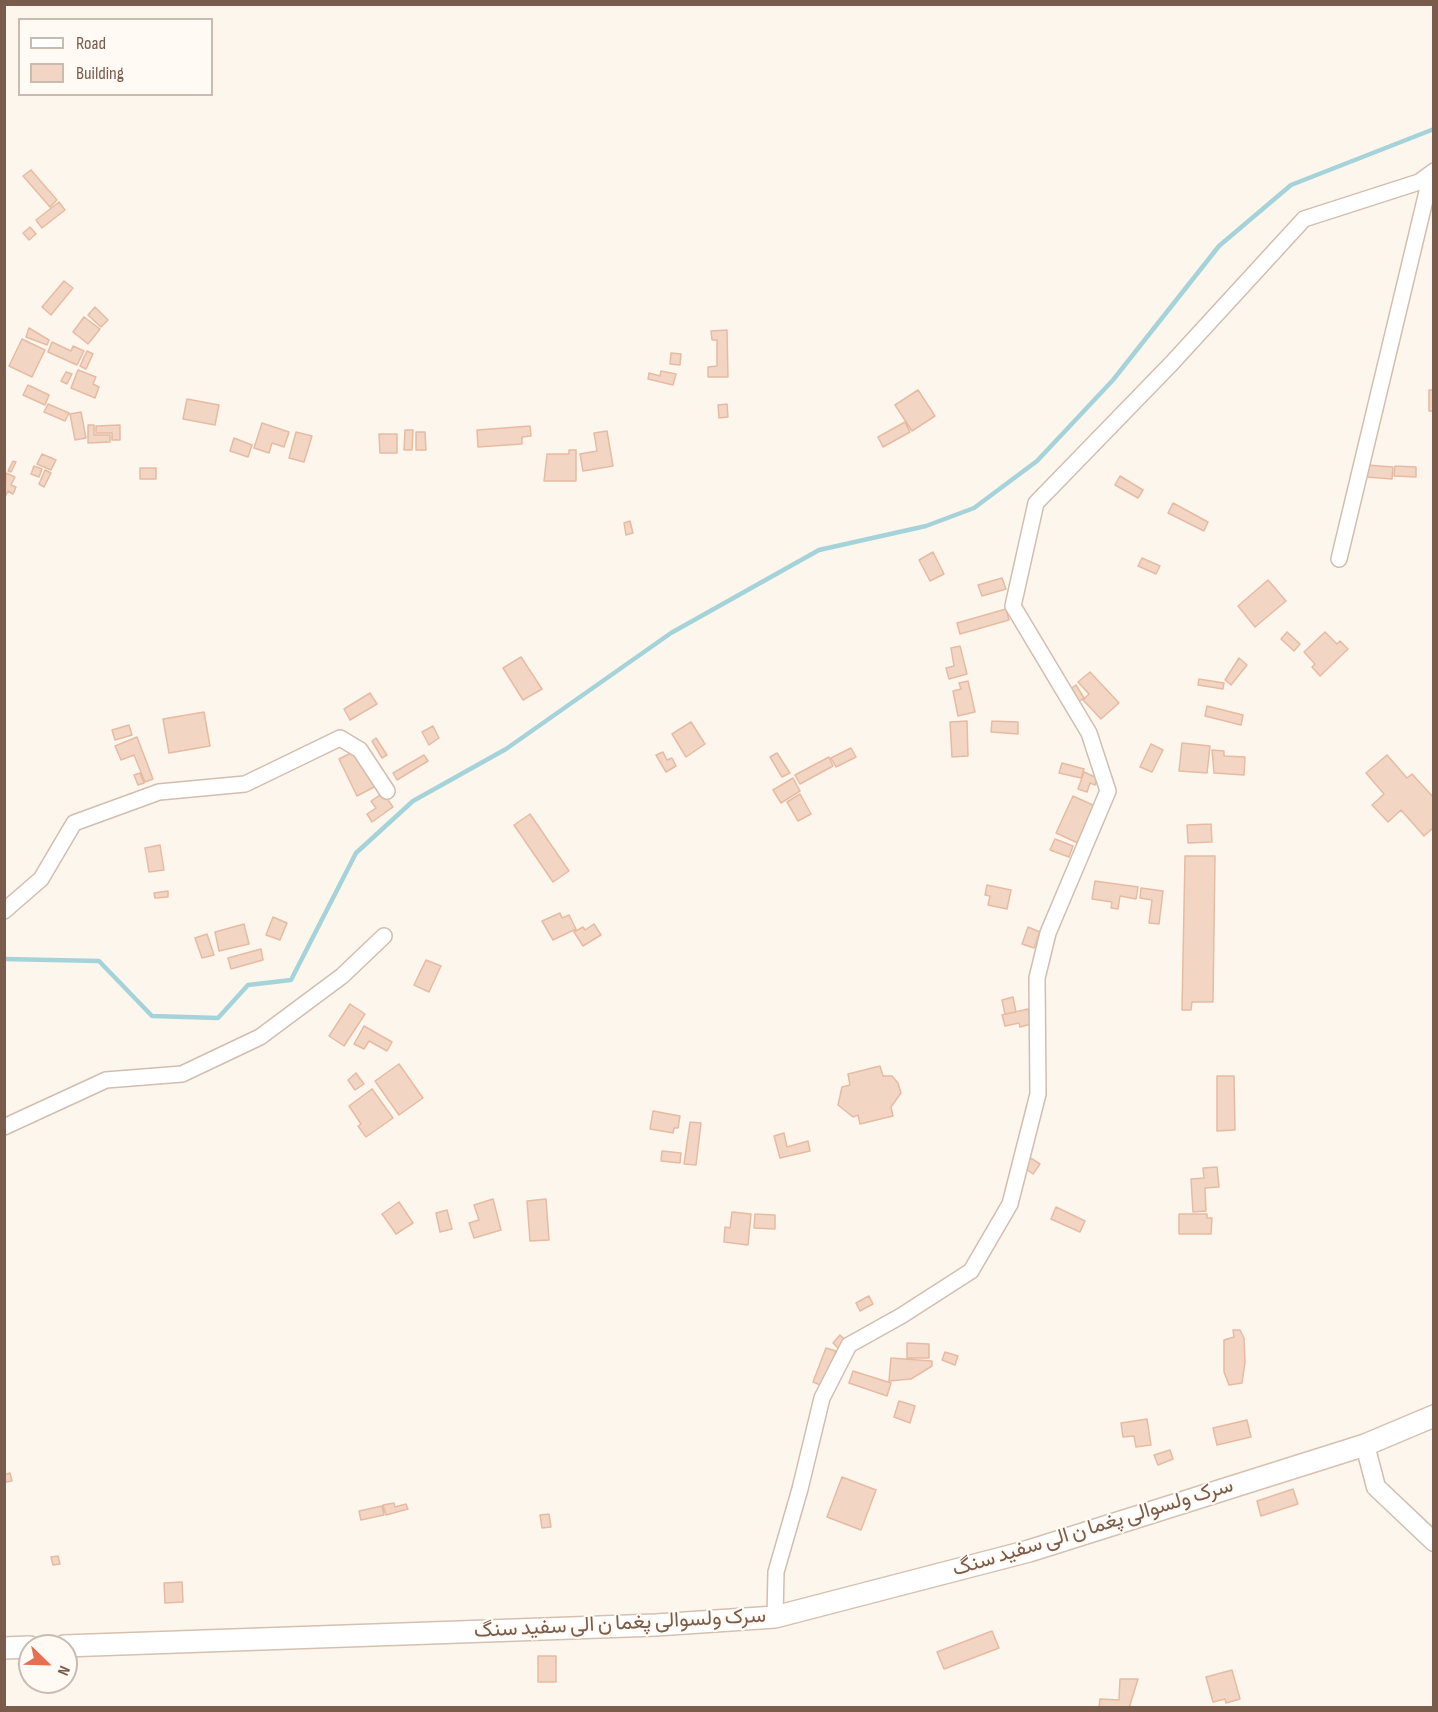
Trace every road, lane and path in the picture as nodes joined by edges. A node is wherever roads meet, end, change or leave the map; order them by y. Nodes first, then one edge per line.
1 (1432, 173) edge
2 (1340, 559) dead end
3 (387, 791) dead end
4 (4, 911) edge
5 (384, 936) dead end
6 (4, 1127) edge
7 (1434, 1416) edge
8 (1365, 1445) junction
9 (1434, 1542) edge
10 (775, 1617) junction
11 (78, 1646) edge

1 - 2 street
1 - 10 street
3 - 4 street
5 - 6 street
7 - 8 main road, سرک ولسوالی پغما ن الی سفید سنگ
8 - 9 street
8 - 10 main road, سرک ولسوالی پغما ن الی سفید سنگ
10 - 11 main road, سرک ولسوالی پغما ن الی سفید سنگ

